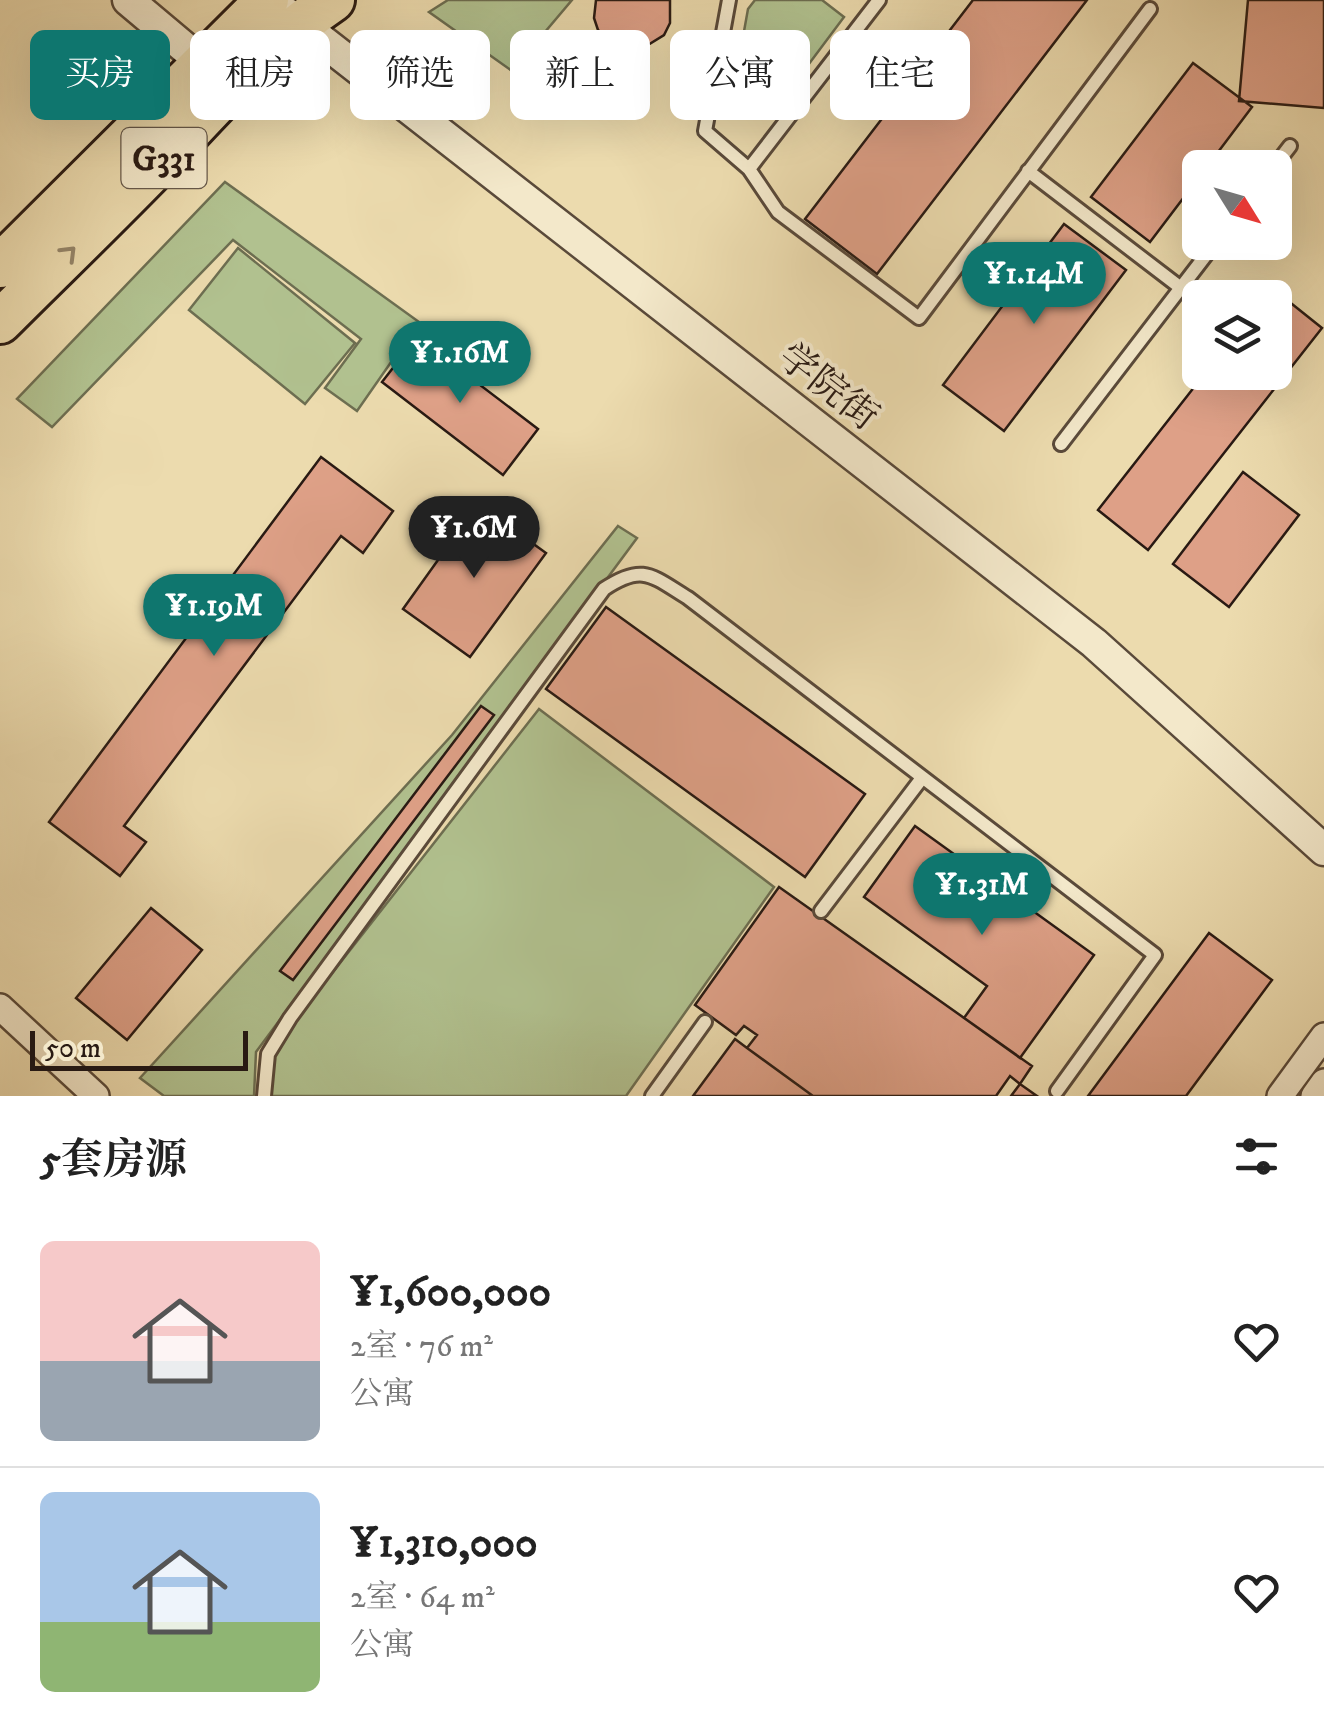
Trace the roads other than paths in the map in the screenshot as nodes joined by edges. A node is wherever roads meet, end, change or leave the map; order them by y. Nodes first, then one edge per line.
1 (128, 0) edge
2 (730, 0) edge
3 (879, 0) edge
4 (292, 6) edge
5 (1150, 9) dead end
6 (266, 30) edge
7 (190, 52) edge
8 (190, 99) edge
9 (191, 120) edge
10 (1290, 146) dead end
11 (1287, 150) edge
12 (749, 169) junction
13 (1028, 172) junction
14 (1202, 260) edge
15 (0, 266) edge
16 (1181, 288) junction
17 (0, 322) edge
18 (1061, 444) dead end
19 (922, 778) junction
20 (1324, 850) edge
21 (822, 911) dead end
22 (0, 1007) edge
23 (705, 1022) dead end
24 (1324, 1036) edge
25 (1324, 1082) edge
26 (1056, 1092) dead end
27 (96, 1096) edge
28 (264, 1096) edge
29 (652, 1096) edge
30 (1280, 1096) edge
31 (1314, 1096) edge

1 - 7 street
2 - 12 lane
3 - 12 lane
4 - 6 highway, G331
4 - 20 street, 学院街
5 - 13 lane
8 - 15 highway, G331
17 -> 9 highway, G331
10 - 11 lane
12 - 13 lane
13 - 16 lane
14 - 16 lane
16 - 18 lane
19 - 21 lane
19 - 26 lane
19 - 28 lane
22 - 27 street
23 - 29 lane
24 - 30 street
25 - 31 street

